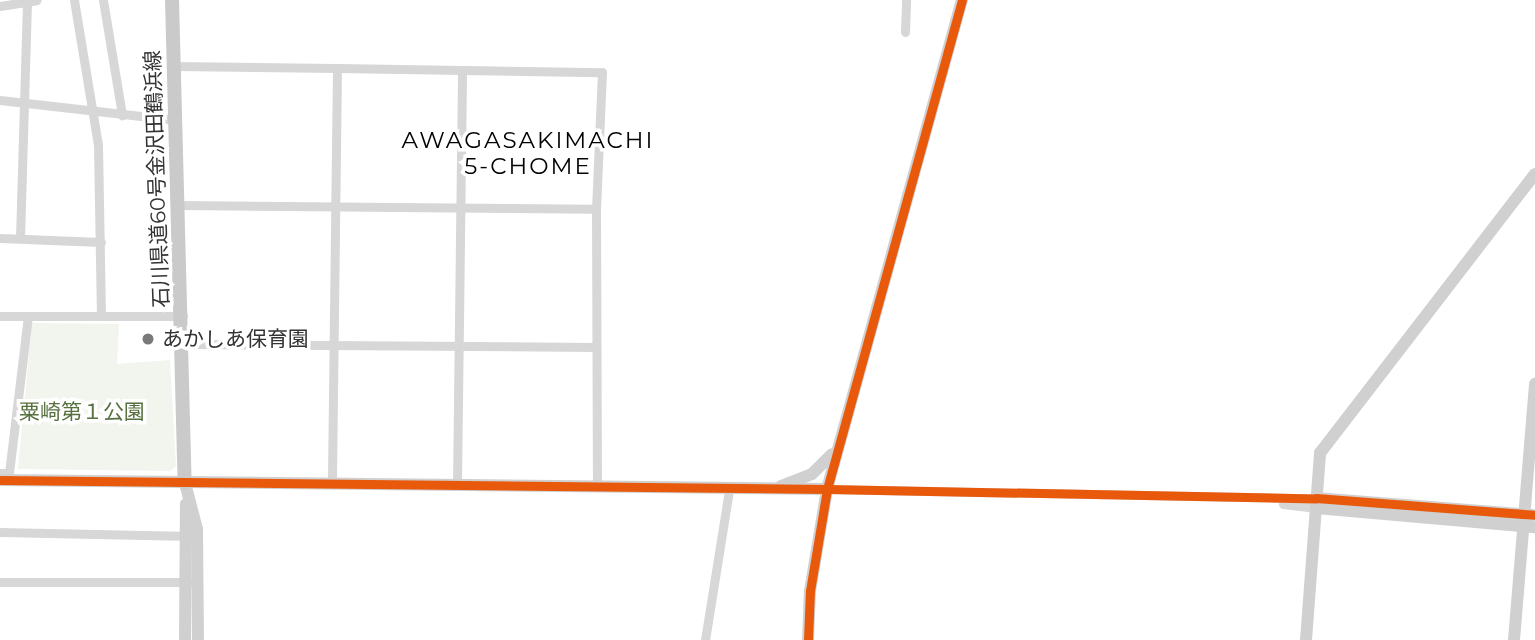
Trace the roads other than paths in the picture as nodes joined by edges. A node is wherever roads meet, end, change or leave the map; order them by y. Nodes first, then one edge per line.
1 (74, 0) edge
2 (103, 0) edge
3 (172, 0) edge
4 (906, 0) edge
5 (962, 0) edge
6 (32, 1) edge
7 (0, 6) edge
8 (905, 32) dead end
9 (174, 66) junction
10 (337, 68) junction
11 (462, 70) junction
12 (0, 100) edge
13 (23, 103) junction
14 (92, 114) junction
15 (122, 115) junction
16 (176, 120) junction
17 (1535, 174) edge
18 (178, 205) junction
19 (333, 208) junction
20 (460, 208) junction
21 (596, 209) junction
22 (0, 238) edge
23 (20, 238) junction
24 (101, 242) junction
25 (0, 316) edge
26 (101, 316) junction
27 (183, 316) junction
28 (28, 317) junction
29 (183, 344) junction
30 (333, 345) junction
31 (459, 345) junction
32 (596, 347) junction
33 (1535, 384) edge
34 (835, 450) junction
35 (0, 473) edge
36 (0, 480) edge
37 (185, 483) junction
38 (332, 484) junction
39 (457, 485) junction
40 (597, 487) junction
41 (774, 489) junction
42 (827, 489) junction
43 (729, 490) junction
44 (1316, 503) junction
45 (1531, 521) edge
46 (0, 532) edge
47 (191, 536) junction
48 (0, 582) edge
49 (191, 582) junction
50 (185, 640) edge
51 (198, 640) edge
52 (705, 640) edge
53 (808, 640) edge
54 (1306, 640) edge
55 (1514, 640) edge

1 - 14 street
2 - 15 street
3 - 9 main road, 石川県道60号金沢田鶴浜線
4 - 8 street
5 - 34 street
6 - 7 street
6 - 13 street
9 - 10 street
9 - 16 main road, 石川県道60号金沢田鶴浜線
10 - 11 street
10 - 19 street
11 - 20 street
11 - 21 street
12 - 13 street
13 - 14 street
13 - 23 street
14 - 15 street
14 - 24 street
15 - 16 street
16 - 18 main road, 石川県道60号金沢田鶴浜線
17 - 44 street
18 - 19 street
18 - 27 main road, 石川県道60号金沢田鶴浜線
19 - 20 street
19 - 30 street
20 - 21 street
20 - 31 street
21 - 32 street
22 - 23 street
23 - 24 street
24 - 26 street
25 - 28 street
26 - 27 street
26 - 28 street
27 - 29 main road, 石川県道60号金沢田鶴浜線
28 - 35 street
29 - 30 street
29 - 37 main road, 石川県道60号金沢田鶴浜線
30 - 31 street
30 - 38 street
31 - 32 street
31 - 39 street
32 - 40 street
33 - 45 street
34 - 41 street
34 - 42 street
36 - 37 street
37 - 38 street
37 - 47 street
38 - 39 street
39 - 40 street
40 - 43 street
41 - 42 street
41 - 43 street
42 - 44 street
42 - 53 street
43 - 52 street
44 - 45 street
44 - 54 street
45 - 55 street
46 - 47 street
47 - 49 street
48 - 49 street
49 - 50 street
49 - 51 street

